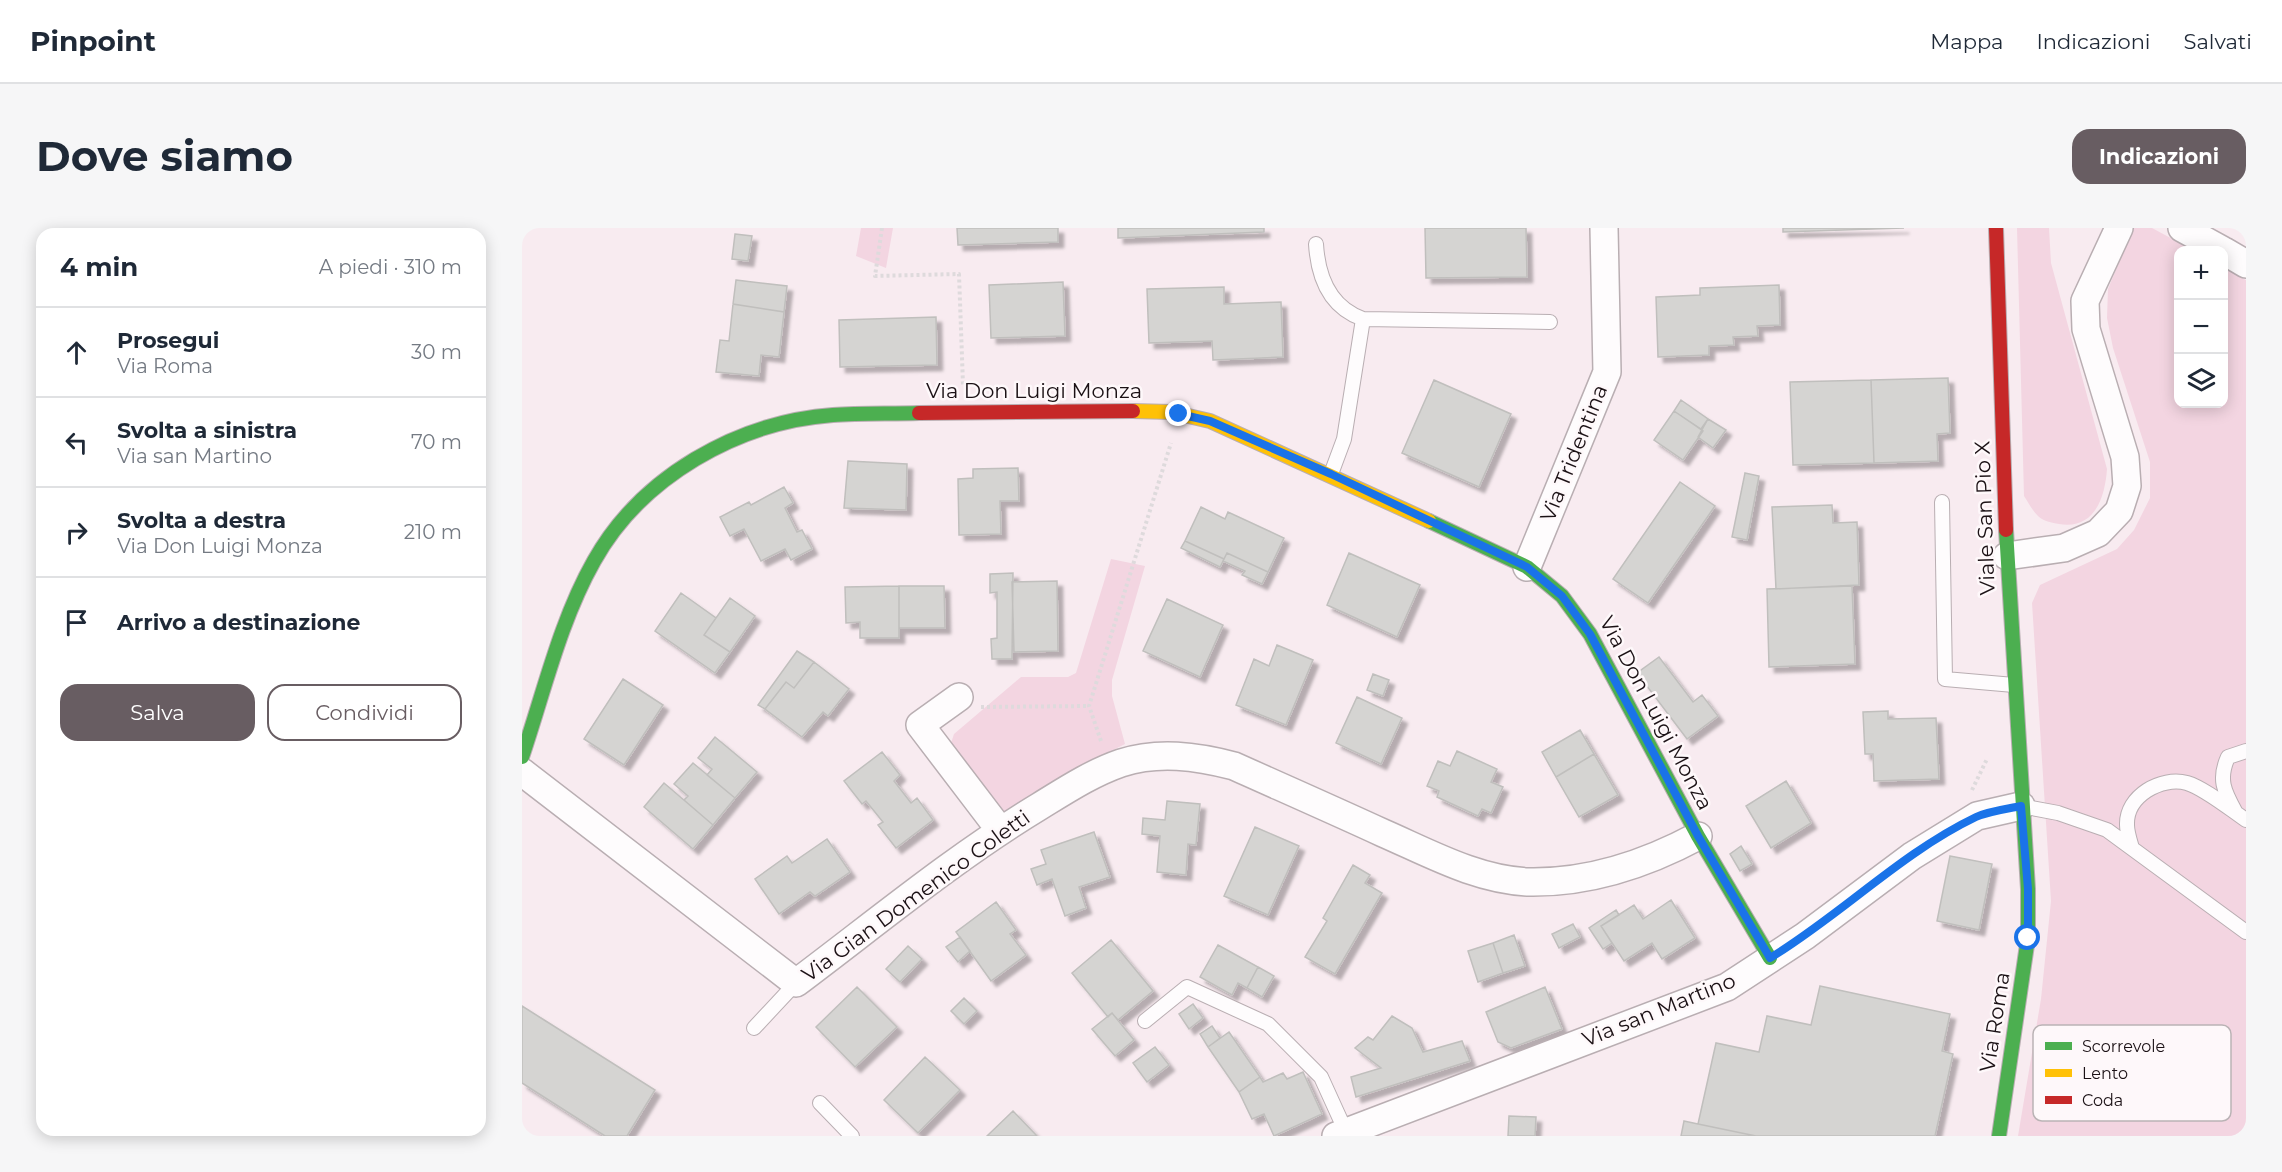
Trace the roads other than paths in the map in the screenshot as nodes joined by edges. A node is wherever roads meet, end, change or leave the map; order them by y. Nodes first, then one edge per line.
1 (1604, 228) edge
2 (1996, 228) edge
3 (2119, 228) edge
4 (2182, 228) edge
5 (1317, 244) dead end
6 (2214, 246) edge
7 (2228, 254) edge
8 (2246, 264) edge
9 (1363, 319) junction
10 (1550, 322) dead end
11 (1331, 474) junction
12 (1942, 502) dead end
13 (2007, 556) junction
14 (1527, 567) junction
15 (2014, 685) junction
16 (959, 697) road end
17 (2246, 751) edge
18 (522, 757) edge
19 (522, 772) edge
20 (2021, 806) junction
21 (2241, 816) edge
22 (1000, 830) junction
23 (1698, 836) junction
24 (2132, 848) junction
25 (2246, 932) edge
26 (1770, 958) junction
27 (796, 983) junction
28 (1145, 1021) dead end
29 (754, 1028) dead end
30 (820, 1103) dead end
31 (1341, 1134) edge
32 (852, 1136) edge
33 (1999, 1136) edge

1 - 14 street, Via Tridentina
2 - 13 street, Viale San Pio X
3 - 13 street
4 - 6 street
5 - 9 lane
7 - 8 street
9 - 10 lane
9 - 11 lane
11 - 14 street, Via Don Luigi Monza
11 - 18 street, Via Don Luigi Monza
12 - 15 lane
13 - 15 street, Viale San Pio X
14 - 23 street, Via Don Luigi Monza
15 - 20 street, Viale San Pio X
16 - 22 street
17 - 21 lane
19 - 27 street, Via Gian Domenico Coletti
20 - 24 lane
20 - 26 street, Via san Martino
20 - 33 street, Via Roma
21 - 24 lane
22 - 23 street, Via Gian Domenico Coletti
22 - 27 street, Via Gian Domenico Coletti
23 - 26 street, Via Don Luigi Monza
24 - 25 lane
26 - 31 street, Via san Martino
27 - 29 lane
28 - 31 lane
30 - 32 lane

